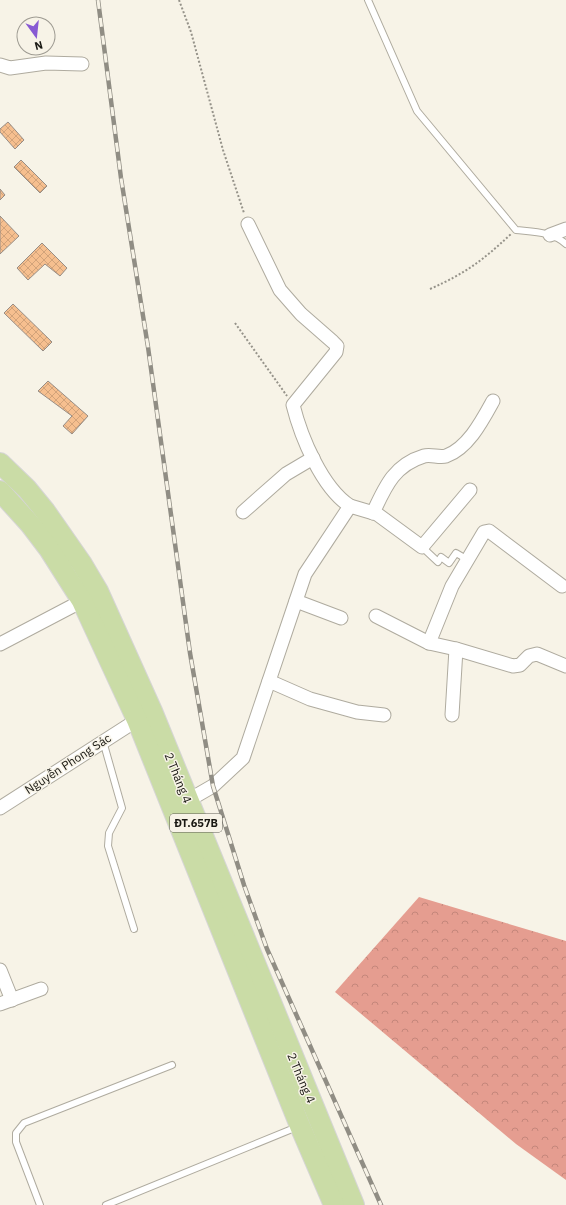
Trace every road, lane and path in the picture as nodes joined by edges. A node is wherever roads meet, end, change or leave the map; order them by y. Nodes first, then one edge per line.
1 (179, 0) edge
2 (368, 0) edge
3 (82, 64) dead end
4 (0, 65) edge
5 (248, 224) joint
6 (566, 229) edge
7 (516, 230) junction
8 (550, 235) junction
9 (566, 244) edge
10 (430, 289) dead end
11 (235, 323) dead end
12 (493, 401) dead end
13 (293, 405) junction
14 (313, 458) junction
15 (4, 475) edge
16 (470, 490) dead end
17 (0, 492) edge
18 (350, 506) junction
19 (243, 512) dead end
20 (373, 513) junction
21 (422, 547) junction
22 (468, 560) junction
23 (562, 586) dead end
24 (90, 596) junction
25 (296, 601) junction
26 (376, 616) dead end
27 (341, 618) dead end
28 (429, 643) junction
29 (0, 644) edge
30 (456, 649) junction
31 (566, 666) edge
32 (269, 681) junction
33 (144, 715) junction
34 (384, 715) dead end
35 (452, 715) dead end
36 (103, 741) junction
37 (187, 801) junction
38 (0, 808) edge
39 (134, 929) dead end
40 (0, 970) edge
41 (254, 987) junction
42 (41, 989) dead end
43 (6, 1002) edge
44 (172, 1065) dead end
45 (318, 1118) junction
46 (300, 1126) junction
47 (40, 1205) edge
48 (106, 1205) edge
49 (334, 1205) edge
50 (354, 1205) edge

1 - 5 path
2 - 7 lane
3 - 4 street
5 - 13 street
6 - 8 street
7 - 8 lane
7 - 10 path
8 - 9 lane
11 - 13 path
12 - 20 street
13 - 14 street
14 - 18 street
14 - 19 street
15 - 24 main road, 2 Tháng 4 / ĐT.657B
16 - 21 street
17 - 24 main road, 2 Tháng 4 / ĐT.657B
18 - 20 street
18 - 25 street
20 - 21 street
21 - 22 lane
22 - 23 street
22 - 28 street
24 - 29 street
24 - 33 main road, 2 Tháng 4 / ĐT.657B
25 - 27 street
25 - 32 street
26 - 28 street
28 - 30 street
30 - 31 street
30 - 35 street
32 - 34 street
32 - 37 street
33 - 36 street, Nguyễn Phong Sác
33 - 37 main road, 2 Tháng 4 / ĐT.657B
33 - 41 main road, 2 Tháng 4 / ĐT.657B
36 - 38 street, Nguyễn Phong Sác
36 - 39 lane
37 - 41 main road, 2 Tháng 4 / ĐT.657B
40 - 43 street
41 - 45 main road, 2 Tháng 4 / ĐT.657B
41 - 46 main road, 2 Tháng 4 / ĐT.657B
42 - 43 street
44 - 47 lane
45 - 46 main road
45 - 50 main road, 2 Tháng 4 / ĐT.657B
46 - 48 lane
46 - 49 main road, 2 Tháng 4 / ĐT.657B

